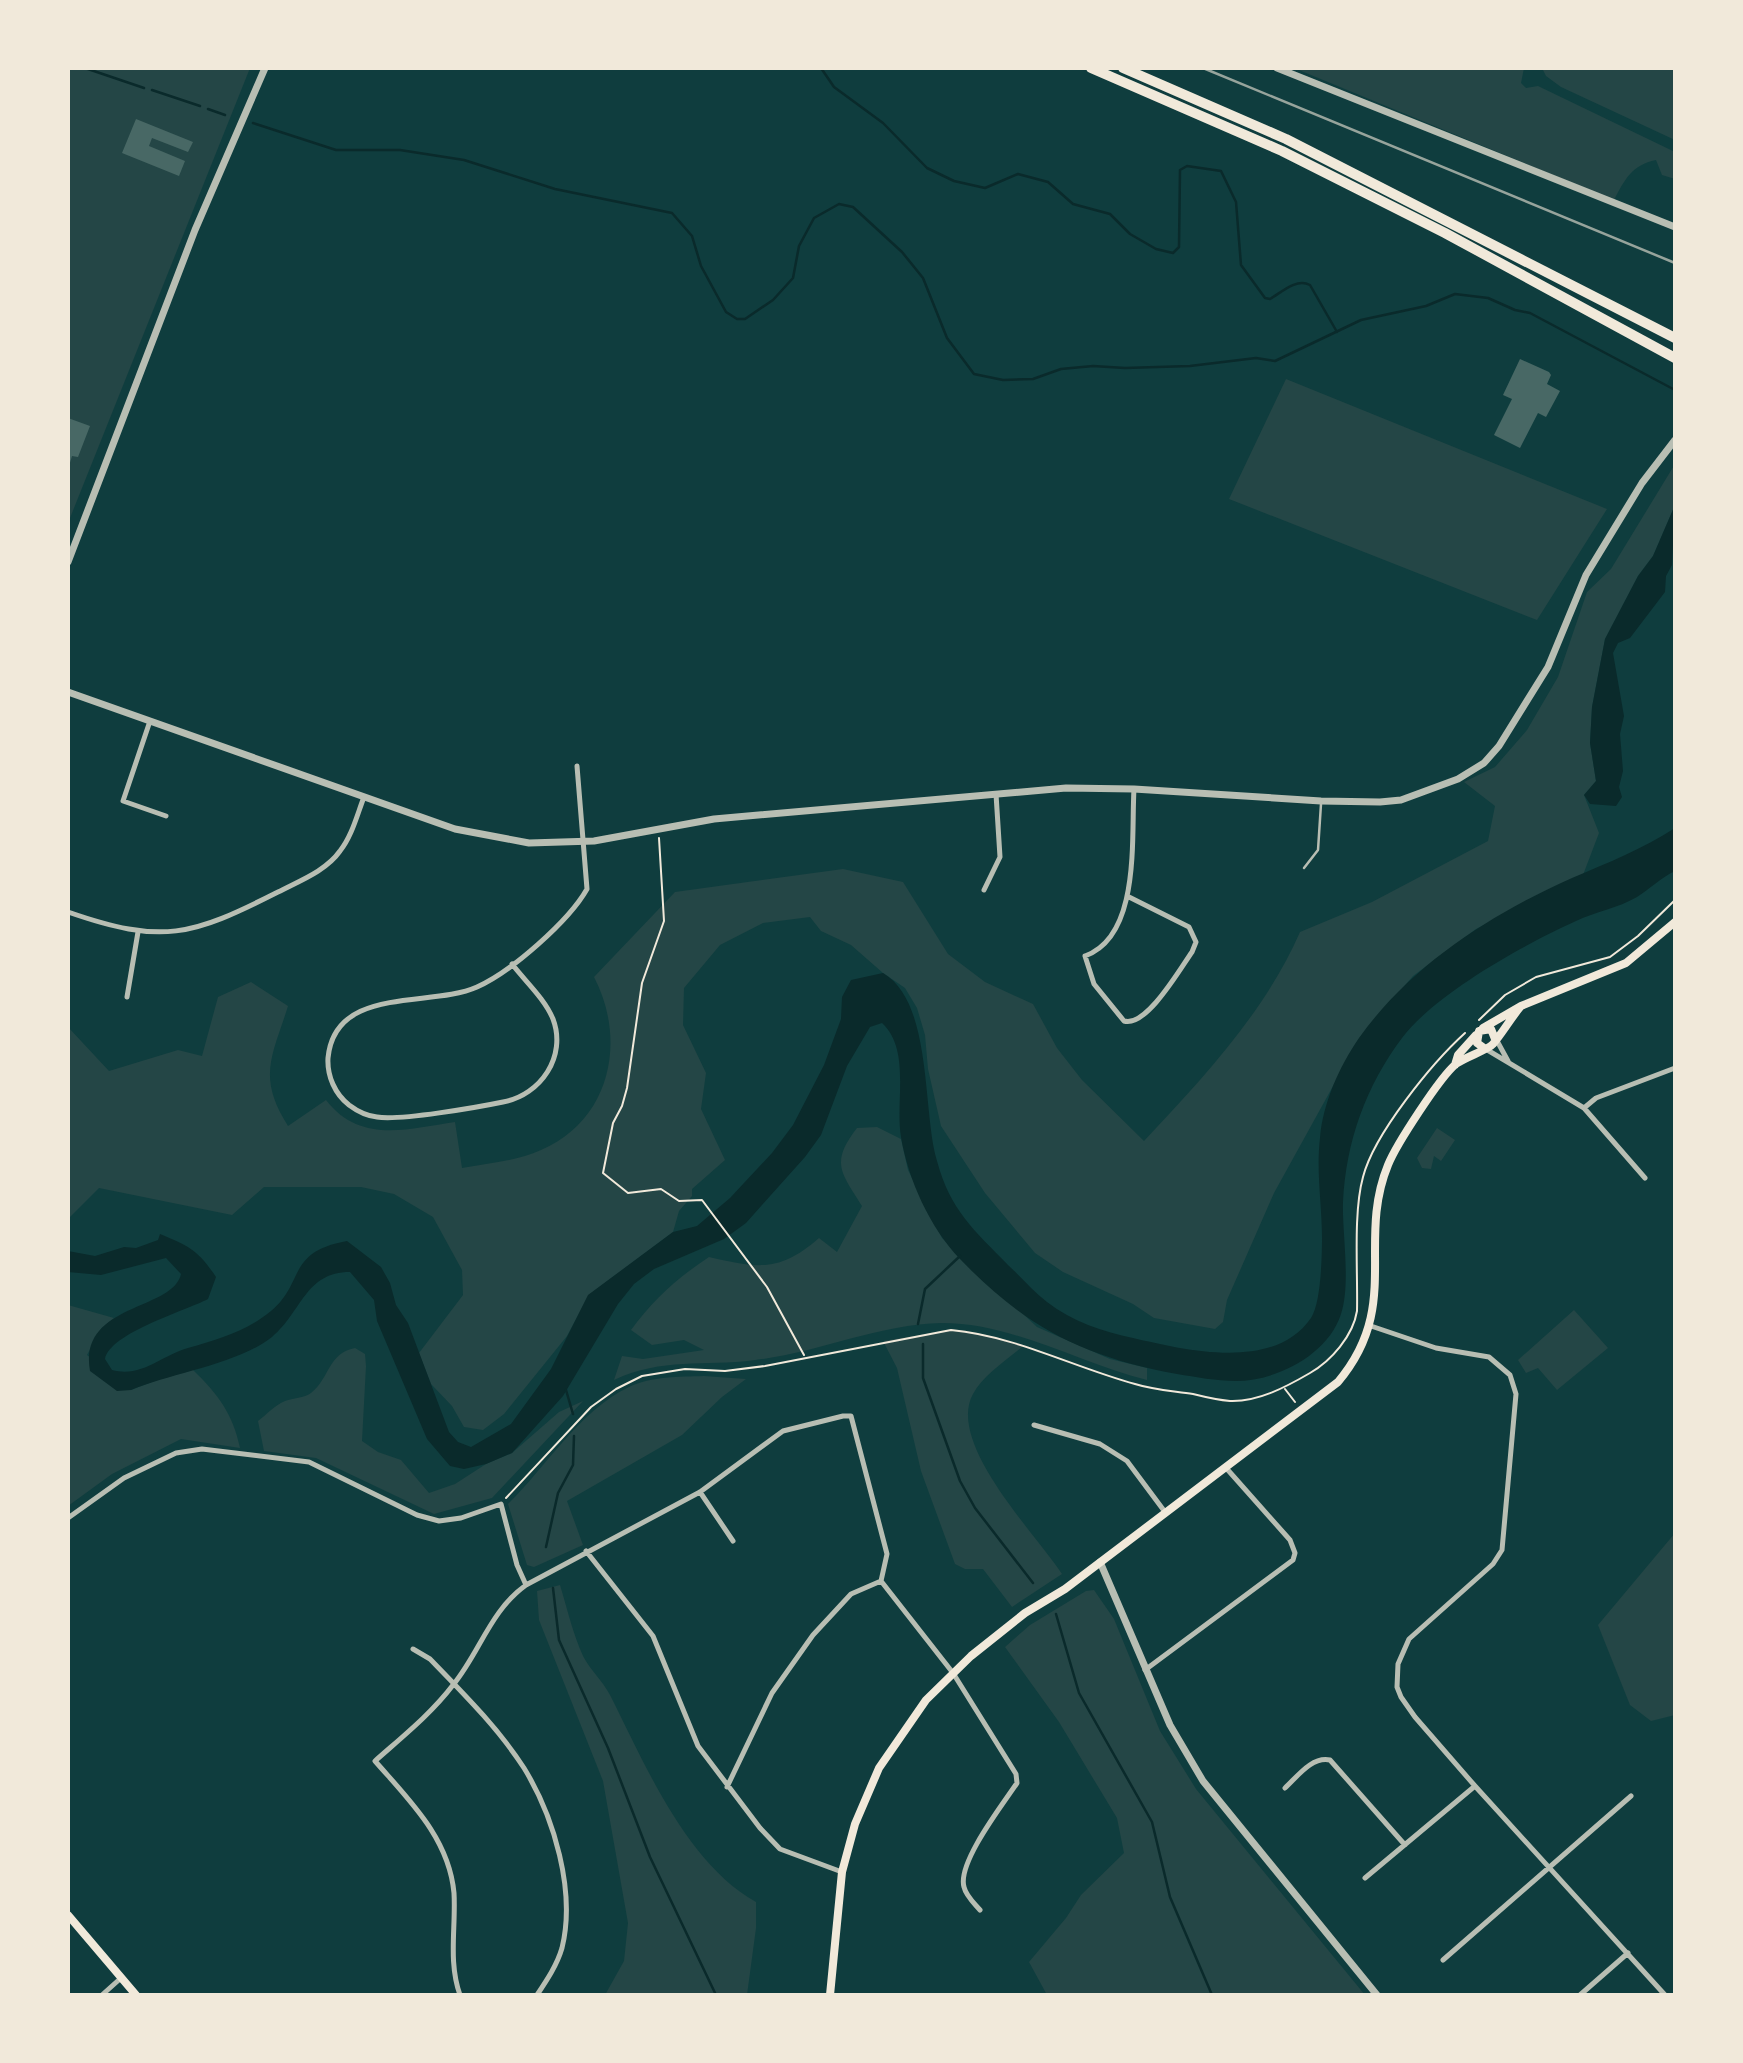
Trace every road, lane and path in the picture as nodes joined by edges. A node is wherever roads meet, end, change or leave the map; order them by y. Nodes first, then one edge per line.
1 (265, 68) edge
2 (1091, 68) edge
3 (1123, 68) edge
4 (1277, 68) edge
5 (1675, 228) edge
6 (1675, 338) edge
7 (1675, 358) edge
8 (1675, 440) edge
9 (68, 562) edge
10 (68, 692) edge
11 (150, 721) junction
12 (577, 765) dead end
13 (1134, 789) junction
14 (996, 794) junction
15 (364, 797) junction
16 (1321, 801) junction
17 (166, 816) dead end
18 (659, 838) dead end
19 (585, 842) junction
20 (1304, 868) dead end
21 (984, 890) dead end
22 (1129, 897) junction
23 (1675, 900) edge
24 (68, 912) edge
25 (1675, 922) edge
26 (138, 932) junction
27 (512, 964) junction
28 (127, 997) dead end
29 (1521, 1006) junction
30 (1478, 1029) junction
31 (1465, 1033) dead end
32 (1496, 1039) junction
33 (1484, 1048) junction
34 (1510, 1064) junction
35 (1455, 1065) junction
36 (1675, 1068) edge
37 (1584, 1108) junction
38 (1645, 1178) dead end
39 (1371, 1326) junction
40 (804, 1356) junction
41 (1284, 1388) junction
42 (1295, 1402) dead end
43 (1034, 1425) dead end
44 (1227, 1469) junction
45 (700, 1492) junction
46 (501, 1504) junction
47 (1166, 1512) junction
48 (68, 1518) edge
49 (733, 1541) dead end
50 (586, 1551) junction
51 (1100, 1562) junction
52 (881, 1581) junction
53 (526, 1585) junction
54 (413, 1649) dead end
55 (1144, 1671) junction
56 (953, 1673) junction
57 (454, 1685) junction
58 (1475, 1786) junction
59 (727, 1787) junction
60 (1285, 1788) dead end
61 (1631, 1796) dead end
62 (1405, 1845) junction
63 (1549, 1865) junction
64 (842, 1872) junction
65 (1365, 1878) dead end
66 (980, 1910) dead end
67 (68, 1915) edge
68 (1628, 1953) junction
69 (1443, 1960) dead end
70 (121, 1978) junction
71 (102, 1995) edge
72 (136, 1995) edge
73 (460, 1995) edge
74 (537, 1995) edge
75 (830, 1995) edge
76 (1377, 1995) edge
77 (1580, 1995) edge
78 (1665, 1995) edge

1 - 9 street
2 - 7 highway
3 - 6 highway
4 - 5 street
8 - 16 street
10 - 11 street
11 - 15 street
11 - 17 street
12 - 19 street
13 - 14 street
13 - 16 street
13 - 22 street
14 - 19 street
14 - 21 street
15 - 19 street
15 - 26 street
16 - 20 lane
18 - 40 path
19 - 27 street
22 - 22 street
23 - 30 path
24 - 26 street
25 - 29 main road
26 - 28 street
27 - 27 street
29 - 30 main road
29 - 32 main road
30 - 32 main road
30 - 33 main road
30 - 35 main road
31 - 41 path
32 - 33 main road
32 - 34 street
33 - 34 street
33 - 35 main road
34 - 37 street
35 - 39 main road
36 - 37 street
37 - 38 street
39 - 44 main road
39 - 58 street
40 - 41 path
40 - 46 path
41 - 42 path
43 - 47 street
44 - 47 main road
44 - 55 street
45 - 49 street
45 - 50 street
45 - 52 street
46 - 48 street
46 - 53 street
47 - 51 main road
50 - 53 street
50 - 59 street
51 - 55 street
51 - 56 main road
52 - 56 street
52 - 59 street
53 - 57 street
54 - 57 street
55 - 76 street
56 - 64 main road
56 - 66 street
57 - 73 street
57 - 74 street
58 - 62 street
58 - 63 street
59 - 64 street
60 - 62 street
61 - 63 street
62 - 65 street
63 - 68 street
63 - 69 street
64 - 75 main road
67 - 70 main road
68 - 77 street
68 - 78 street
70 - 71 street
70 - 72 main road

